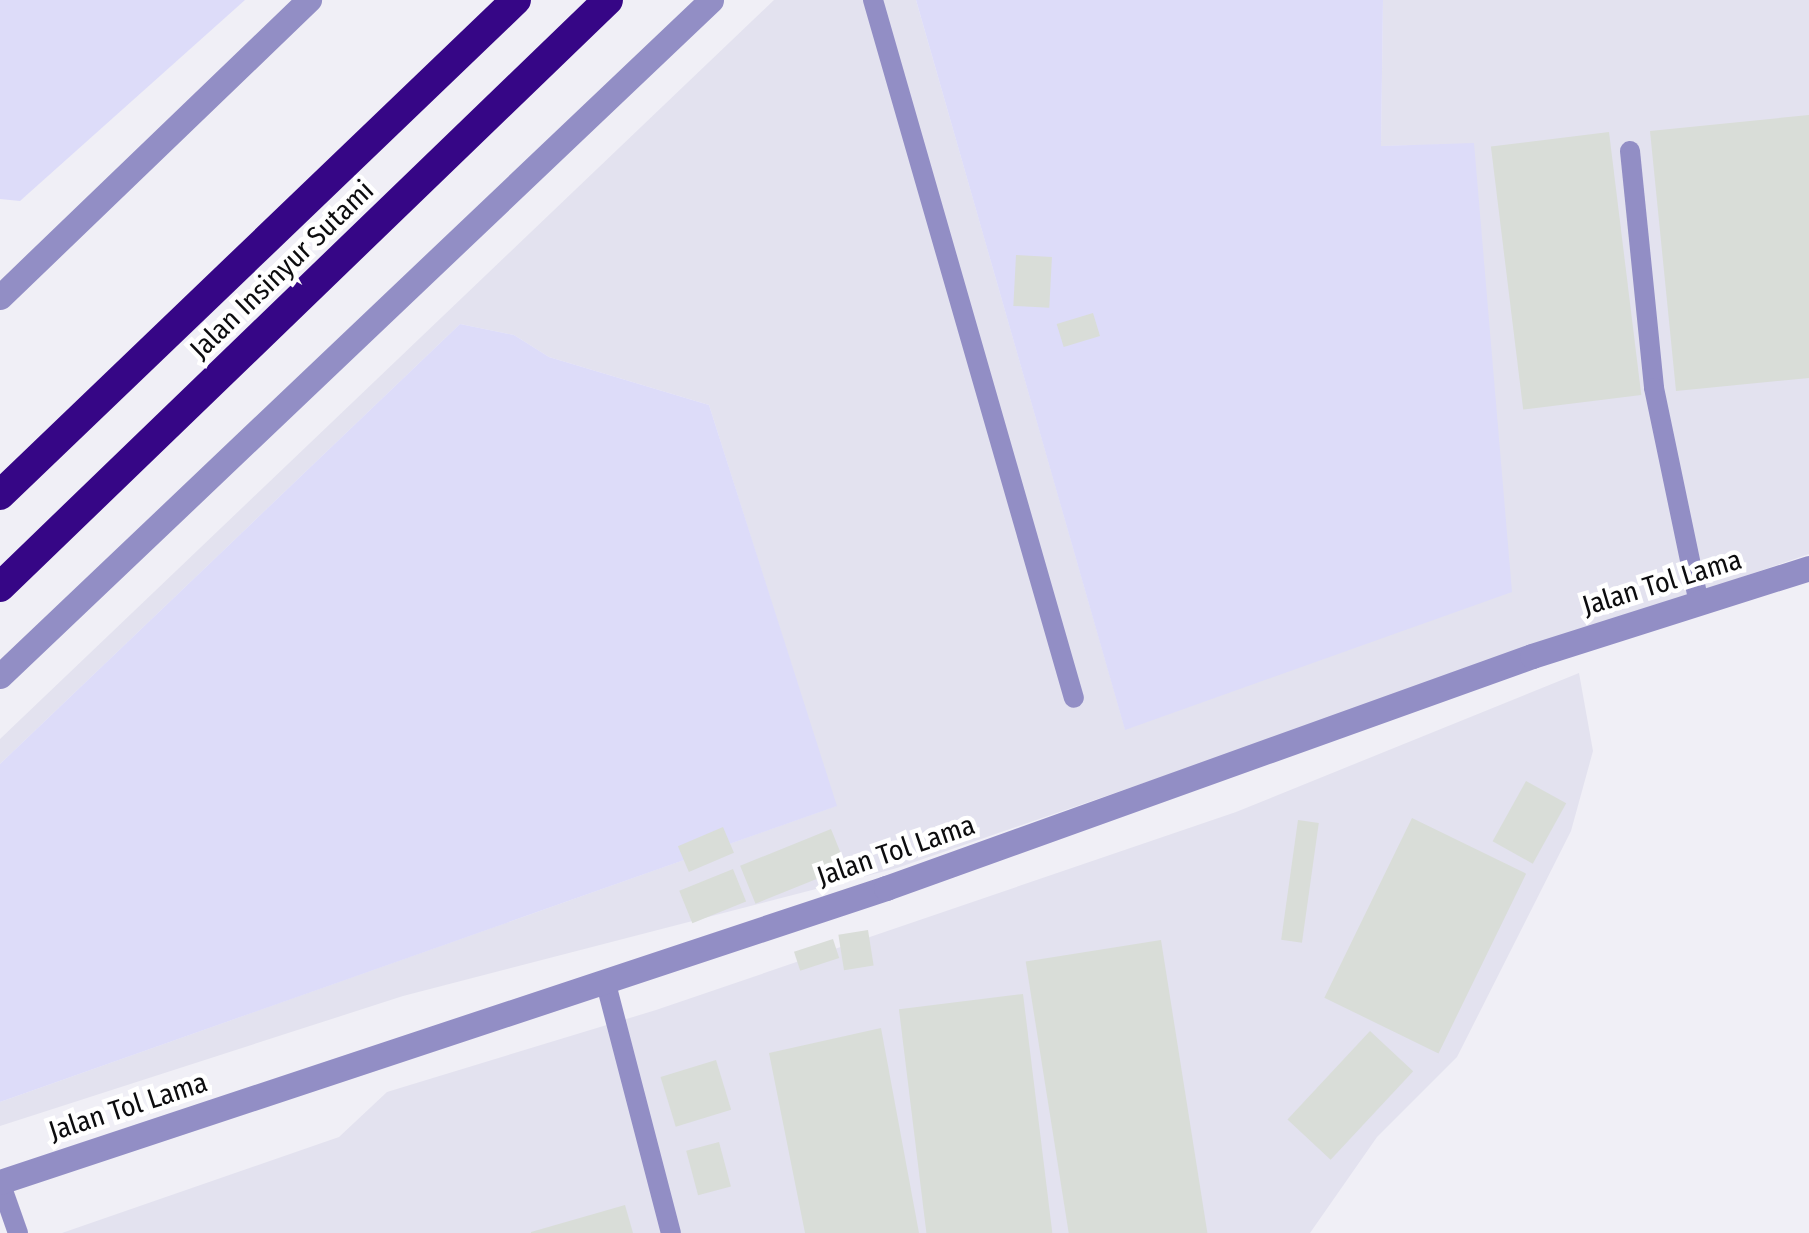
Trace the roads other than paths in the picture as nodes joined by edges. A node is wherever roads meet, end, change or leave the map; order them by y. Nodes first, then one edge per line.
1 (309, 0) edge
2 (516, 0) edge
3 (608, 0) edge
4 (711, 0) edge
5 (873, 0) edge
6 (1630, 151) dead end
7 (0, 297) edge
8 (0, 495) edge
9 (1809, 568) edge
10 (0, 587) edge
11 (1699, 603) junction
12 (0, 676) edge
13 (1074, 698) dead end
14 (605, 980) junction
15 (0, 1182) edge
16 (18, 1233) edge
17 (671, 1233) edge

1 - 7 street
2 - 8 highway, Jalan Insinyur Sutami
3 - 10 highway, Jalan Insinyur Sutami
4 - 12 street
5 - 13 lane
6 - 11 lane
9 - 11 street, Jalan Tol Lama
11 - 14 street, Jalan Tol Lama
14 - 15 street, Jalan Tol Lama
14 - 17 lane
15 - 16 lane

